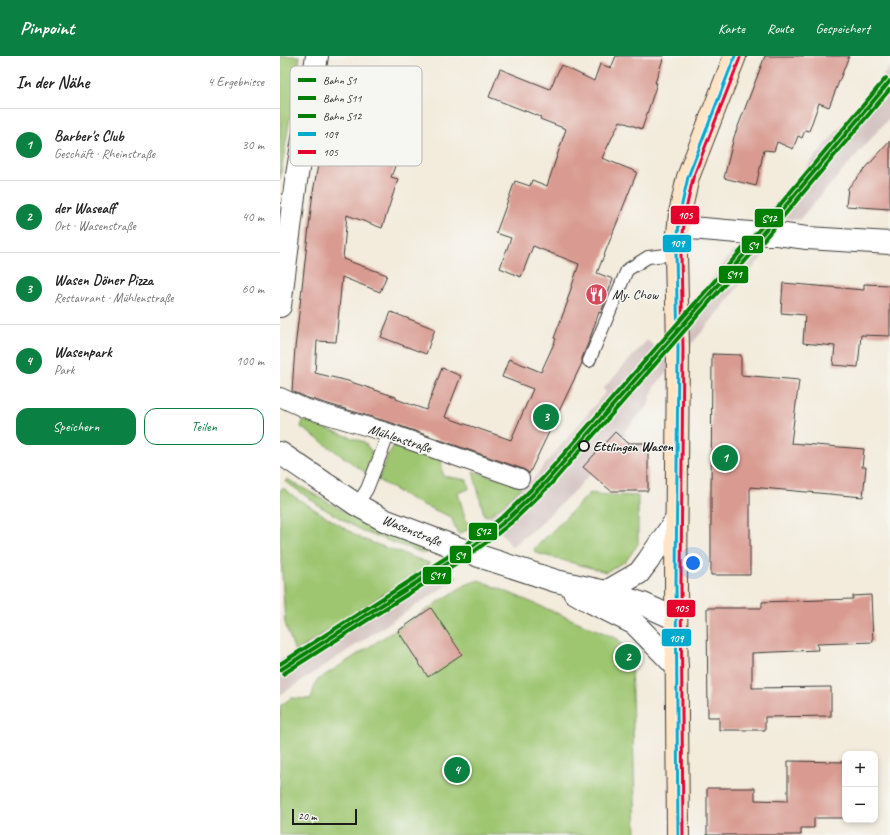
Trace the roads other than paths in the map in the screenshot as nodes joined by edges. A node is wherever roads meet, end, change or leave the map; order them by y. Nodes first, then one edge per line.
1 (316, 56) edge
2 (736, 56) edge
3 (314, 66) edge
4 (298, 166) edge
5 (679, 227) junction
6 (890, 243) edge
7 (676, 254) junction
8 (280, 306) edge
9 (589, 361) dead end
10 (280, 397) edge
11 (389, 433) junction
12 (280, 452) edge
13 (520, 479) dead end
14 (357, 505) junction
15 (676, 520) junction
16 (556, 581) junction
17 (606, 592) junction
18 (676, 619) junction
19 (677, 667) junction
20 (678, 835) edge

1 - 3 street
2 - 5 main road
4 - 8 street
5 - 6 street
5 - 7 main road
7 - 9 lane
7 - 15 main road
10 - 11 street, Mühlenstraße
11 - 13 street, Mühlenstraße
11 - 14 lane
12 - 14 street, Wasenstraße
14 - 16 street, Wasenstraße
15 - 17 street
15 - 18 main road
16 - 17 street, Wasenstraße
16 - 19 street, Wasenstraße
17 - 18 street, Wasenstraße
18 - 19 main road
19 - 20 main road

